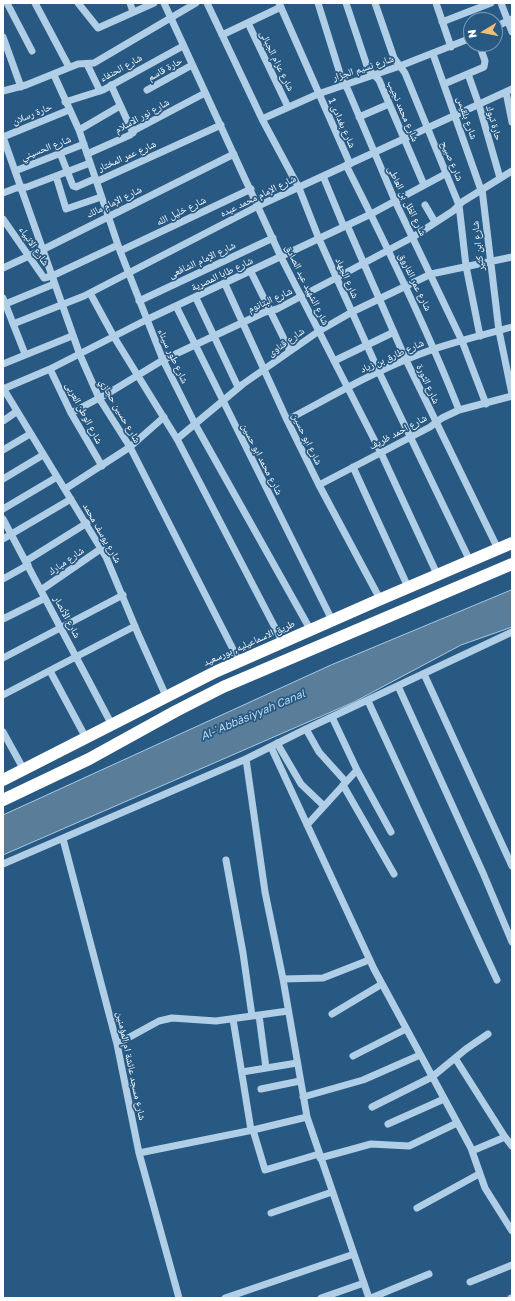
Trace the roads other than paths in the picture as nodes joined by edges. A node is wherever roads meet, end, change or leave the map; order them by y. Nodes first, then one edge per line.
1 (7, 3) edge
2 (35, 3) edge
3 (78, 3) edge
4 (130, 3) edge
5 (154, 3) edge
6 (164, 3) edge
7 (196, 3) edge
8 (207, 3) edge
9 (318, 3) edge
10 (346, 3) edge
11 (375, 3) edge
12 (436, 3) edge
13 (491, 3) edge
14 (502, 3) edge
15 (280, 5) edge
16 (472, 7) edge
17 (133, 12) junction
18 (170, 18) junction
19 (510, 20) edge
20 (442, 22) junction
21 (248, 23) junction
22 (512, 32) edge
23 (222, 35) junction
24 (3, 37) edge
25 (463, 42) edge
26 (183, 46) junction
27 (451, 47) junction
28 (32, 51) dead end
29 (481, 52) edge
30 (433, 54) junction
31 (87, 64) junction
32 (192, 65) junction
33 (400, 66) junction
34 (69, 67) junction
35 (373, 74) junction
36 (468, 74) junction
37 (54, 75) junction
38 (344, 84) junction
39 (444, 84) junction
40 (111, 85) junction
41 (21, 87) junction
42 (147, 90) dead end
43 (509, 90) edge
44 (3, 91) edge
45 (100, 91) junction
46 (205, 93) junction
47 (318, 94) junction
48 (66, 102) junction
49 (389, 104) junction
50 (479, 105) junction
51 (120, 106) junction
52 (288, 107) junction
53 (69, 110) junction
54 (455, 116) junction
55 (359, 117) junction
56 (262, 119) junction
57 (512, 122) edge
58 (221, 125) junction
59 (428, 128) junction
60 (79, 130) junction
61 (132, 133) junction
62 (3, 139) edge
63 (403, 139) junction
64 (84, 144) junction
65 (373, 152) junction
66 (60, 153) junction
67 (87, 154) junction
68 (234, 154) junction
69 (90, 162) junction
70 (348, 164) junction
71 (15, 171) junction
72 (67, 171) junction
73 (512, 171) edge
74 (447, 173) junction
75 (56, 176) junction
76 (322, 176) junction
77 (500, 178) junction
78 (96, 180) junction
79 (424, 185) junction
80 (21, 187) junction
81 (299, 188) junction
82 (250, 189) junction
83 (481, 190) junction
84 (3, 193) edge
85 (101, 197) junction
86 (395, 201) junction
87 (425, 205) dead end
88 (459, 205) junction
89 (258, 206) junction
90 (371, 214) junction
91 (108, 216) junction
92 (3, 219) edge
93 (435, 222) junction
94 (346, 226) junction
95 (413, 237) junction
96 (273, 238) junction
97 (319, 239) junction
98 (119, 248) junction
99 (44, 249) junction
100 (389, 250) junction
101 (281, 256) junction
102 (28, 257) junction
103 (512, 257) edge
104 (490, 261) junction
105 (364, 263) junction
106 (466, 266) junction
107 (3, 268) edge
108 (128, 272) junction
109 (251, 272) junction
110 (432, 274) junction
111 (52, 276) junction
112 (336, 278) junction
113 (54, 284) junction
114 (225, 284) junction
115 (406, 285) junction
116 (90, 293) junction
117 (302, 297) junction
118 (196, 298) junction
119 (380, 298) junction
120 (139, 301) junction
121 (4, 302) edge
122 (61, 305) junction
123 (176, 306) junction
124 (271, 310) junction
125 (352, 312) junction
126 (146, 320) junction
127 (242, 323) junction
128 (13, 324) junction
129 (512, 327) edge
130 (499, 330) junction
131 (319, 331) junction
132 (394, 332) junction
133 (72, 336) junction
134 (214, 336) junction
135 (480, 336) junction
136 (114, 337) junction
137 (462, 341) junction
138 (367, 345) junction
139 (194, 346) junction
140 (435, 348) junction
141 (290, 351) junction
142 (25, 354) junction
143 (80, 355) junction
144 (163, 360) junction
145 (406, 360) junction
146 (334, 361) junction
147 (3, 364) edge
148 (50, 369) junction
149 (264, 370) junction
150 (379, 372) junction
151 (139, 375) junction
152 (238, 387) junction
153 (347, 388) junction
154 (3, 389) edge
155 (512, 395) edge
156 (99, 398) junction
157 (222, 401) junction
158 (486, 404) junction
159 (459, 410) junction
160 (16, 412) junction
161 (72, 413) junction
162 (164, 417) junction
163 (287, 420) junction
164 (3, 421) edge
165 (436, 423) junction
166 (195, 424) junction
167 (30, 434) junction
168 (409, 438) junction
169 (177, 439) junction
170 (130, 447) junction
171 (3, 450) edge
172 (381, 453) junction
173 (43, 455) junction
174 (102, 466) junction
175 (352, 467) junction
176 (57, 477) junction
177 (3, 479) edge
178 (319, 485) junction
179 (65, 489) junction
180 (71, 499) junction
181 (3, 509) edge
182 (3, 519) edge
183 (87, 523) junction
184 (11, 534) junction
185 (3, 539) edge
186 (512, 543) edge
187 (102, 548) junction
188 (498, 549) junction
189 (470, 561) junction
190 (27, 563) junction
191 (512, 564) edge
192 (437, 574) junction
193 (3, 578) edge
194 (404, 589) junction
195 (41, 590) junction
196 (123, 595) junction
197 (45, 598) junction
198 (377, 600) junction
199 (407, 609) junction
200 (3, 619) edge
201 (332, 620) junction
202 (381, 621) junction
203 (135, 626) junction
204 (61, 627) junction
205 (310, 629) junction
206 (512, 632) edge
207 (282, 641) junction
208 (77, 657) junction
209 (3, 658) edge
210 (239, 661) junction
211 (50, 671) junction
212 (424, 674) junction
213 (398, 686) junction
214 (3, 695) edge
215 (166, 696) junction
216 (368, 701) junction
217 (332, 717) junction
218 (112, 725) junction
219 (306, 729) junction
220 (3, 732) edge
221 (86, 738) junction
222 (274, 745) junction
223 (246, 759) junction
224 (24, 770) junction
225 (357, 770) junction
226 (3, 780) edge
227 (344, 783) junction
228 (3, 800) edge
229 (324, 806) junction
230 (307, 825) junction
231 (391, 832) dead end
232 (63, 839) junction
233 (226, 860) dead end
234 (3, 864) edge
235 (512, 866) edge
236 (394, 874) dead end
237 (512, 942) edge
238 (369, 960) junction
239 (283, 979) junction
240 (497, 980) dead end
241 (382, 984) junction
242 (288, 1011) junction
243 (332, 1014) dead end
244 (255, 1016) junction
245 (233, 1019) junction
246 (406, 1029) junction
247 (488, 1034) dead end
248 (117, 1044) junction
249 (420, 1055) junction
250 (353, 1056) dead end
251 (455, 1058) junction
252 (297, 1063) junction
253 (266, 1068) junction
254 (242, 1072) junction
255 (432, 1077) junction
256 (300, 1081) junction
257 (261, 1089) dead end
258 (303, 1097) junction
259 (444, 1099) junction
260 (372, 1107) dead end
261 (307, 1117) junction
262 (458, 1123) junction
263 (388, 1124) dead end
264 (252, 1130) junction
265 (505, 1137) junction
266 (512, 1146) edge
267 (472, 1151) junction
268 (139, 1153) junction
269 (320, 1156) junction
270 (479, 1174) junction
271 (332, 1192) junction
272 (417, 1208) dead end
273 (271, 1213) dead end
274 (512, 1231) edge
275 (354, 1254) junction
276 (512, 1265) edge
277 (429, 1274) dead end
278 (470, 1282) dead end
279 (364, 1284) junction
280 (179, 1298) edge
281 (226, 1298) edge
282 (321, 1298) edge
283 (370, 1298) edge

1 - 28 street
2 - 34 street
3 - 17 street
4 - 17 street
5 - 17 street
6 - 18 street, شارع الشهيد عبد الصادق
7 - 18 street
8 - 23 street, شارع الجهاد
9 - 38 street, شارع الظل بن العاطى
10 - 35 street, شارع محمد نجيب
11 - 33 street, شارع صبيح
12 - 20 street
13 - 16 street
14 - 19 street
15 - 21 street
15 - 47 street, شارع بغدادى 1
16 - 20 street
18 - 26 street, شارع الشهيد عبد الصادق
18 - 31 street
19 - 22 street
20 - 27 street
21 - 23 street
21 - 52 street, شارع عزام الجبالى
23 - 56 street, شارع الجهاد
24 - 41 street
25 - 27 street, شارع نسيم الجزار
26 - 32 street, شارع الشهيد عبد الصادق
26 - 40 street, شارع الحنفاء
27 - 30 street, شارع نسيم الجزار
29 - 36 street
30 - 33 street, شارع نسيم الجزار
30 - 39 street, شارع بلقيس
31 - 34 street
31 - 45 street
32 - 42 street, حارة قاسم
32 - 46 street, شارع الشهيد عبد الصادق
33 - 35 street, شارع نسيم الجزار
33 - 59 street, شارع صبيح
34 - 37 street
35 - 38 street, شارع نسيم الجزار
35 - 49 street, شارع محمد نجيب
36 - 39 street
36 - 50 street, حارة تبوك
37 - 41 street
37 - 48 street, شارع طور سيناء
38 - 47 street, شارع نسيم الجزار
38 - 55 street, شارع الظل بن العاطى
39 - 54 street, شارع بلقيس
40 - 45 street, شارع الحنفاء
40 - 51 street
41 - 44 street
43 - 50 street, شارع الإمام محمد عبده
43 - 57 street
45 - 48 street, شارع الحنفاء
46 - 58 street, شارع الشهيد عبد الصادق
46 - 61 street, شارع نور الاسلام
47 - 52 street, شارع نسيم الجزار
47 - 70 street, شارع بغدادى 1
48 - 53 street, شارع طور سيناء
49 - 55 street
49 - 63 street, شارع محمد نجيب
50 - 54 street, شارع الإمام محمد عبده
50 - 77 street, حارة تبوك
51 - 60 street
51 - 61 street
52 - 56 street, شارع نسيم الجزار
53 - 60 street, شارع طور سيناء
53 - 62 street, حارة رسلان
54 - 59 street, شارع الإمام محمد عبده
54 - 83 street, شارع بلقيس
55 - 65 street, شارع الظل بن العاطى
56 - 81 street, شارع الجهاد
58 - 68 street, شارع الشهيد عبد الصادق
58 - 78 street, شارع عمر المختار
59 - 63 street, شارع الإمام محمد عبده
59 - 74 street, شارع صبيح
60 - 64 street, شارع طور سيناء
61 - 67 street, شارع نور الاسلام
62 - 71 street, شارع حسين حجازي
63 - 65 street, شارع الإمام محمد عبده
63 - 79 street, شارع محمد نجيب
64 - 66 street, شارع الحسيني
64 - 67 street, شارع طور سيناء
65 - 70 street, شارع الإمام محمد عبده
65 - 86 street, شارع الظل بن العاطى
66 - 71 street, شارع الحسيني
66 - 72 street, شارع عمر المختار
67 - 69 street, شارع طور سيناء
68 - 82 street, شارع الشهيد عبد الصادق
68 - 91 street, شارع الإمام مالك
69 - 72 street
69 - 78 street, شارع طور سيناء
70 - 76 street, شارع الإمام محمد عبده
70 - 90 street, شارع عمر الفاروق
71 - 80 street, شارع حسين حجازي
72 - 75 street
72 - 78 street, شارع عمر المختار
73 - 77 street, شارع البتانوم
74 - 79 street, شارع طابا المصرية
74 - 88 street, شارع صبيح
75 - 80 street
75 - 85 street
76 - 81 street, شارع الإمام محمد عبده
76 - 94 street, شارع الثورة
77 - 83 street, شارع البتانوم
78 - 85 street, شارع طور سيناء
79 - 86 street, شارع طابا المصرية
80 - 84 street
80 - 99 street, شارع حسين حجازي
81 - 89 street, شارع الإمام محمد عبده
81 - 97 street, شارع الجهاد
82 - 89 street, شارع الشهيد عبد الصادق
82 - 98 street, شارع خليل الله
83 - 88 street, شارع البتانوم
83 - 104 street, شارع ابن كثير
85 - 91 street, شارع طور سيناء
86 - 90 street, شارع طابا المصرية
86 - 95 street, شارع الظل بن العاطى
87 - 93 street
88 - 93 street, شارع البتانوم
88 - 106 street, شارع صبيح
89 - 96 street, شارع الشهيد عبد الصادق
89 - 108 street, شارع الإمام محمد عبده
90 - 94 street, شارع طابا المصرية
90 - 100 street, شارع عمر الفاروق
91 - 98 street, شارع طور سيناء
91 - 99 street, شارع الإمام مالك
92 - 102 street, شارع الانبياء
93 - 95 street, شارع البتانوم
94 - 97 street, شارع طابا المصرية
94 - 105 street, شارع الثورة
95 - 100 street, شارع البتانوم
95 - 110 street, شارع الظل بن العاطى
96 - 101 street, شارع الشهيد عبد الصادق
96 - 120 street, شارع الإمام الشافعى
97 - 101 street, شارع طابا المصرية
97 - 112 street, شارع الجهاد
98 - 108 street, شارع طور سيناء
98 - 111 street, شارع خليل الله
99 - 102 street, شارع الإمام مالك
99 - 111 street, شارع حسين حجازي
100 - 105 street, شارع البتانوم
100 - 115 street, شارع عمر الفاروق
101 - 109 street, شارع طابا المصرية
101 - 117 street, شارع الشهيد عبد الصادق
102 - 107 street, شارع الإمام مالك
102 - 111 street, شارع الانبياء
103 - 104 street, شارع قناوى
104 - 106 street, شارع قناوى
104 - 130 street, شارع ابن كثير
105 - 112 street, شارع البتانوم
105 - 119 street, شارع الثورة
106 - 110 street, شارع قناوى
106 - 135 street, شارع صبيح
108 - 116 street, شارع الإمام محمد عبده
108 - 120 street, شارع طور سيناء
109 - 114 street, شارع طابا المصرية
109 - 124 street
110 - 115 street, شارع قناوى
110 - 137 street, شارع الظل بن العاطى
111 - 113 street, شارع حسين حجازي
112 - 117 street, شارع البتانوم
112 - 125 street, شارع الجهاد
113 - 121 street
113 - 122 street, شارع حسين حجازي
114 - 118 street, شارع طابا المصرية
114 - 127 street, شارع ابو حسين
115 - 119 street, شارع قناوى
115 - 140 street, شارع عمر الفاروق
116 - 122 street, شارع الإمام محمد عبده
116 - 136 street
117 - 124 street, شارع البتانوم
117 - 131 street, شارع الشهيد عبد الصادق
118 - 123 street, شارع طابا المصرية
118 - 134 street
119 - 125 street, شارع قناوى
119 - 132 street, شارع الثورة
120 - 126 street, شارع طور سيناء
121 - 128 street
122 - 128 street, شارع الإمام محمد عبده
122 - 133 street, شارع حسين حجازي
123 - 126 street, شارع طابا المصرية
123 - 139 street, شارع محمد ابو حسين
124 - 127 street, شارع البتانوم
124 - 141 street
125 - 131 street, شارع قناوى
125 - 138 street, شارع الجهاد
126 - 136 street, شارع طابا المصرية
126 - 144 street, شارع طور سيناء
127 - 134 street, شارع البتانوم
127 - 149 street, شارع ابو حسين
128 - 142 street
129 - 130 street, شارع طارق بن زياد
130 - 135 street, شارع طارق بن زياد
130 - 155 street, شارع ابن كثير
131 - 141 street, شارع قناوى
131 - 146 street, شارع الشهيد عبد الصادق
132 - 138 street
132 - 145 street, شارع الثورة
133 - 142 street
133 - 143 street, شارع حسين حجازي
134 - 139 street, شارع البتانوم
134 - 152 street
135 - 137 street, شارع طارق بن زياد
136 - 143 street, شارع طابا المصرية
136 - 151 street
137 - 140 street, شارع طارق بن زياد
137 - 158 street, شارع الظل بن العاطى
138 - 146 street
138 - 150 street, شارع الجهاد
139 - 144 street, شارع البتانوم
139 - 157 street, شارع محمد ابو حسين
140 - 145 street, شارع طارق بن زياد
140 - 159 street, شارع عمر الفاروق
141 - 149 street, شارع قناوى
142 - 147 street
143 - 148 street, شارع طابا المصرية
143 - 156 street, شارع حسين حجازي
144 - 151 street, شارع البتانوم
144 - 166 street, شارع طور سيناء
145 - 150 street, شارع طارق بن زياد
145 - 165 street, شارع الثورة
146 - 153 street, شارع الشهيد عبد الصادق
148 - 154 street, شارع طابا المصرية
148 - 161 street, شارع الوطن العربى
149 - 152 street, شارع قناوى
149 - 163 street, شارع ابو حسين
150 - 153 street, شارع طارق بن زياد
150 - 168 street, شارع الجهاد
151 - 156 street, شارع البتانوم
151 - 162 street
152 - 157 street, شارع قناوى
153 - 163 street, شارع طارق بن زياد
153 - 172 street, شارع الشهيد عبد الصادق
154 - 160 street, شارع يوسف محمد
155 - 158 street, شارع احمد ظريف
156 - 161 street, شارع البتانوم
156 - 170 street, شارع حسين حجازي
157 - 166 street, شارع قناوى
157 - 201 street, شارع محمد ابو حسين
158 - 159 street, شارع احمد ظريف
159 - 165 street, شارع احمد ظريف
160 - 164 street
160 - 167 street, شارع يوسف محمد
161 - 174 street, شارع الوطن العربى
162 - 169 street
162 - 170 street
163 - 178 street, شارع ابو حسين
165 - 168 street, شارع احمد ظريف
165 - 188 street, شارع الثورة
166 - 169 street, شارع قناوى
166 - 205 street, شارع طور سيناء
167 - 171 street
167 - 173 street, شارع يوسف محمد
168 - 172 street, شارع احمد ظريف
168 - 189 street, شارع الجهاد
169 - 207 street
170 - 174 street
170 - 210 street, شارع حسين حجازي
172 - 175 street, شارع احمد ظريف
172 - 192 street, شارع الشهيد عبد الصادق
173 - 176 street, شارع يوسف محمد
173 - 177 street
174 - 179 street
175 - 178 street, شارع احمد ظريف
175 - 194 street
176 - 179 street, شارع يوسف محمد
176 - 181 street
178 - 198 street, شارع ابو حسين
179 - 180 street, شارع يوسف محمد
180 - 183 street, شارع يوسف محمد
180 - 184 street
182 - 184 street, شارع الأنصار
183 - 187 street, شارع يوسف محمد
183 - 190 street
184 - 185 street
184 - 190 street, شارع الأنصار
186 - 188 highway, طريق الاسماعيليه, بورسعيد
187 - 195 street, شارع مبارك
187 - 196 street, شارع يوسف محمد
188 - 189 highway, طريق الاسماعيليه, بورسعيد
189 - 192 highway, طريق الاسماعيليه, بورسعيد
190 - 193 street
190 - 195 street, شارع الأنصار
191 - 199 highway
192 - 194 highway, طريق الاسماعيليه, بورسعيد
194 - 198 highway, طريق الاسماعيليه, بورسعيد
194 - 199 highway
195 - 197 street, شارع الأنصار
196 - 203 street, شارع يوسف محمد
196 - 204 street
197 - 200 street
197 - 204 street, شارع الأنصار
198 - 201 highway, طريق الاسماعيليه, بورسعيد
198 - 202 highway
199 - 202 highway
201 - 205 highway, طريق الاسماعيليه, بورسعيد
202 - 228 highway
203 - 208 street
203 - 215 street, شارع يوسف محمد
204 - 208 street, شارع الأنصار
204 - 209 street
205 - 207 highway, طريق الاسماعيليه, بورسعيد
206 - 212 street
207 - 210 highway, طريق الاسماعيليه, بورسعيد
208 - 211 street
208 - 218 street, شارع الأنصار
210 - 215 highway, طريق الاسماعيليه, بورسعيد
211 - 214 street
211 - 221 street
212 - 213 street
212 - 235 street
213 - 216 street
213 - 237 street
215 - 218 highway, طريق الاسماعيليه, بورسعيد
216 - 217 street
216 - 240 street
217 - 219 street
217 - 225 street
218 - 221 highway, طريق الاسماعيليه, بورسعيد
219 - 222 street
219 - 227 street
220 - 224 street
221 - 224 highway, طريق الاسماعيليه, بورسعيد
222 - 223 street
222 - 229 street
222 - 230 street
223 - 232 street
223 - 239 street
224 - 226 highway, طريق الاسماعيليه, بورسعيد
225 - 227 street
225 - 231 street
227 - 229 street
227 - 236 street
229 - 230 street
230 - 238 street
232 - 234 street
232 - 248 street, شارع مسجد عائشة ام المؤمنين
233 - 244 street
238 - 239 street
238 - 241 street
239 - 242 street
241 - 243 street
241 - 246 street
242 - 244 street
242 - 252 street
244 - 245 street
244 - 253 street
245 - 248 street
245 - 254 street
246 - 249 street
246 - 250 street
247 - 251 street
248 - 268 street, شارع مسجد عائشة ام المؤمنين
249 - 255 street
249 - 258 street
251 - 255 street
251 - 265 street
252 - 253 street
252 - 256 street
253 - 254 street
254 - 264 street
255 - 259 street
255 - 260 street
256 - 257 street
256 - 258 street
258 - 261 street
259 - 262 street
259 - 263 street
261 - 264 street
261 - 269 street
262 - 267 street
262 - 269 street
264 - 268 street
264 - 269 street
265 - 266 street
265 - 267 street
267 - 270 street
268 - 280 street, شارع مسجد عائشة ام المؤمنين
269 - 271 street
270 - 272 street
270 - 274 street
271 - 273 street
271 - 275 street
275 - 279 street
275 - 281 street
276 - 278 street
277 - 283 street
279 - 282 street
279 - 283 street

